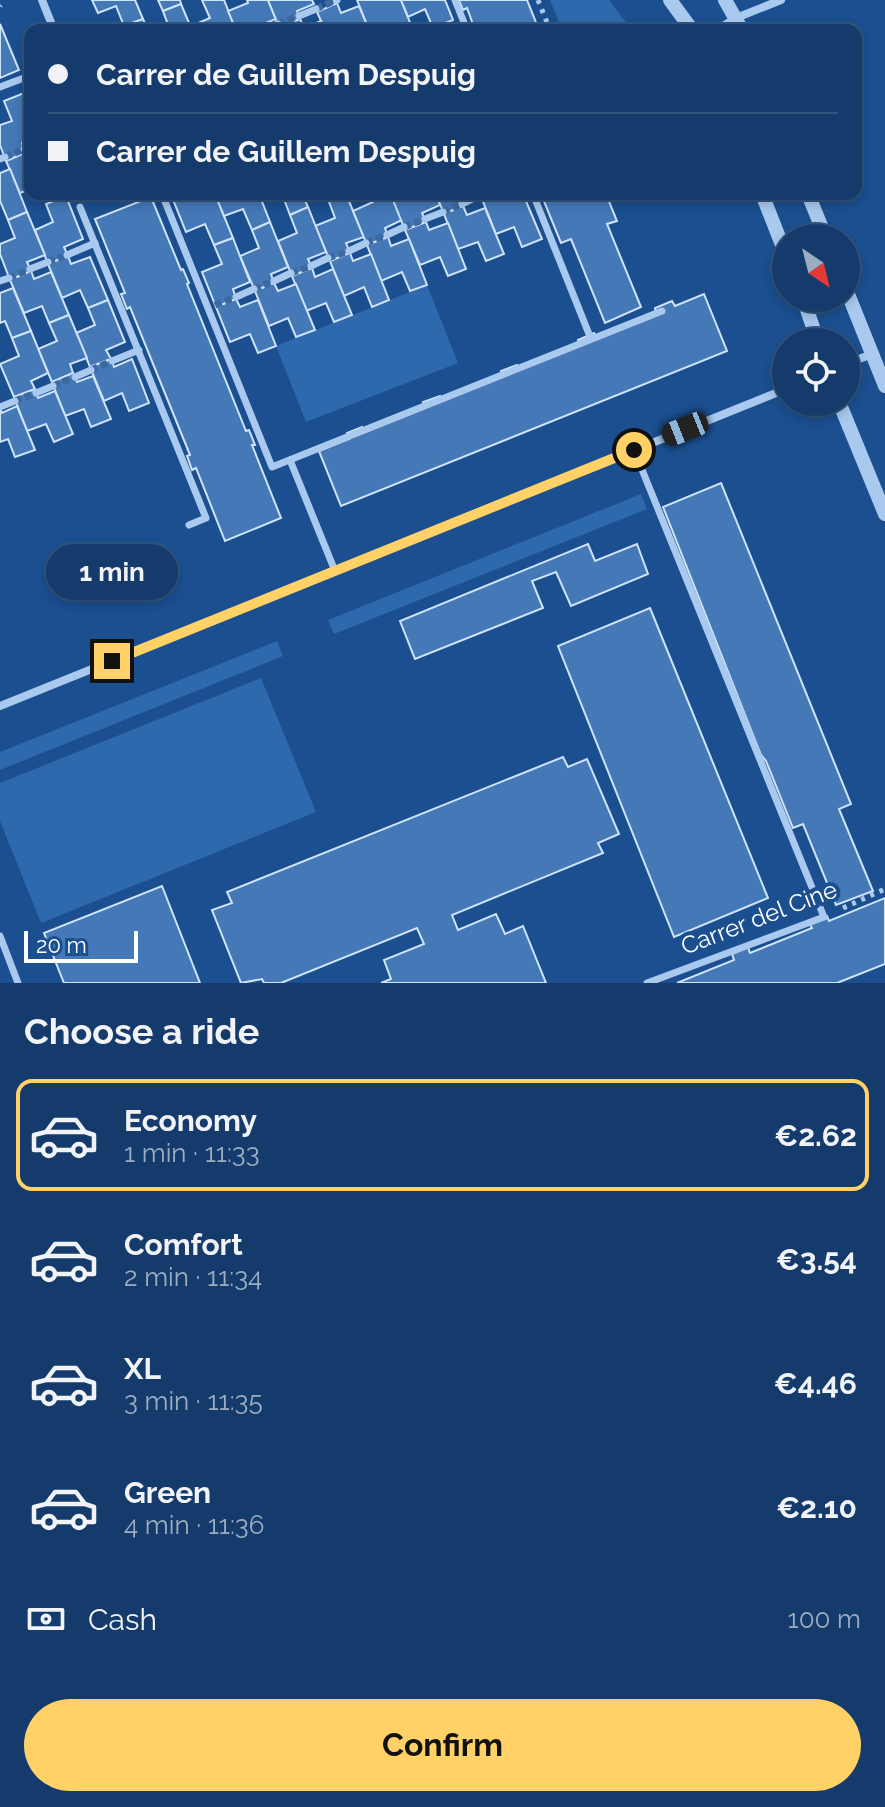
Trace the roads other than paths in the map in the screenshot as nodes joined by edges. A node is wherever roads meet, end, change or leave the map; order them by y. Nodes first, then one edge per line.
1 (42, 0) edge
2 (455, 0) edge
3 (670, 0) edge
4 (725, 0) edge
5 (781, 0) edge
6 (316, 9) tunnel mouth
7 (299, 16) tunnel mouth
8 (52, 24) edge
9 (465, 24) edge
10 (688, 24) edge
11 (739, 24) edge
12 (24, 78) edge
13 (0, 87) edge
14 (166, 200) edge
15 (470, 200) edge
16 (535, 200) edge
17 (764, 200) edge
18 (810, 200) edge
19 (462, 204) tunnel mouth
20 (80, 207) dead end
21 (443, 212) tunnel mouth
22 (425, 219) tunnel mouth
23 (774, 224) edge
24 (820, 224) edge
25 (404, 227) tunnel mouth
26 (387, 235) tunnel mouth
27 (95, 243) junction
28 (366, 243) tunnel mouth
29 (349, 251) tunnel mouth
30 (67, 255) tunnel mouth
31 (328, 258) tunnel mouth
32 (48, 262) tunnel mouth
33 (311, 266) tunnel mouth
34 (30, 269) tunnel mouth
35 (291, 273) tunnel mouth
36 (9, 278) tunnel mouth
37 (0, 281) edge
38 (274, 281) tunnel mouth
39 (254, 289) tunnel mouth
40 (236, 297) tunnel mouth
41 (662, 311) dead end
42 (855, 312) edge
43 (591, 339) junction
44 (139, 350) junction
45 (872, 354) junction
46 (860, 359) edge
47 (112, 361) tunnel mouth
48 (91, 370) tunnel mouth
49 (75, 377) tunnel mouth
50 (53, 386) tunnel mouth
51 (885, 386) edge
52 (36, 393) tunnel mouth
53 (772, 395) edge
54 (15, 401) tunnel mouth
55 (0, 407) edge
56 (845, 416) edge
57 (634, 450) junction
58 (290, 460) junction
59 (885, 514) edge
60 (189, 525) dead end
61 (335, 571) junction
62 (0, 706) edge
63 (0, 936) edge
64 (18, 983) edge
65 (647, 983) edge

1 - 8 street
2 - 9 street
3 - 10 street
4 - 11 street
5 - 11 street
6 - 7 street
12 - 13 street
14 - 58 street
15 - 19 street
16 - 43 street
17 - 23 street
18 - 24 street
20 - 27 street
21 - 22 street
25 - 26 street
27 - 30 street
27 - 44 street
28 - 29 street
31 - 33 street
32 - 34 street
35 - 38 street
36 - 37 street
39 - 40 street
41 - 43 street
42 - 45 street
43 - 58 street
44 - 47 street
44 - 60 street
45 - 46 street
45 - 51 street
48 - 49 street
50 - 52 street
53 - 57 street
54 - 55 street
56 - 59 street
57 - 61 street
57 - 65 street, Carrer del Cine
58 - 61 street
61 - 62 street
63 - 64 street

